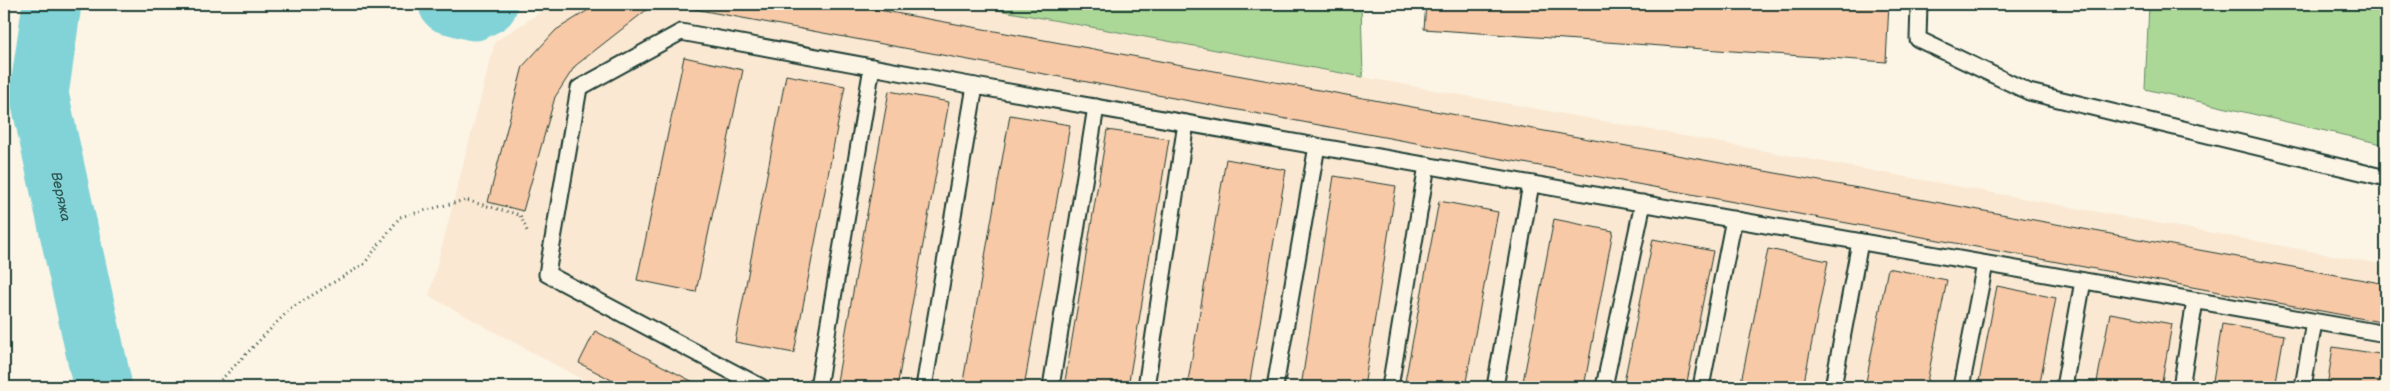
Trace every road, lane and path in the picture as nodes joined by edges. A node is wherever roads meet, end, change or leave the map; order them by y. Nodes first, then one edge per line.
1 (1919, 4) edge
2 (872, 67) junction
3 (974, 86) junction
4 (1096, 107) junction
5 (1186, 123) junction
6 (1317, 146) junction
7 (1427, 165) junction
8 (2386, 178) edge
9 (1531, 184) junction
10 (1643, 203) junction
11 (1734, 219) junction
12 (1860, 242) junction
13 (1985, 264) junction
14 (547, 274) junction
15 (2083, 281) junction
16 (2195, 301) junction
17 (2314, 322) junction
18 (2386, 334) edge
19 (214, 387) edge
20 (761, 387) edge
21 (818, 387) edge
22 (924, 387) edge
23 (1051, 387) edge
24 (1146, 387) edge
25 (1275, 387) edge
26 (1390, 387) edge
27 (1494, 387) edge
28 (1604, 387) edge
29 (1701, 387) edge
30 (1833, 387) edge
31 (1961, 387) edge
32 (2064, 387) edge
33 (2180, 387) edge
34 (2303, 387) edge

1 - 8 lane
2 - 3 lane
2 - 14 lane
2 - 21 lane
3 - 4 lane
3 - 22 lane
4 - 5 lane
4 - 23 lane
5 - 6 lane
5 - 24 lane
6 - 7 lane
6 - 25 lane
7 - 9 lane
7 - 26 lane
9 - 10 lane
9 - 27 lane
10 - 11 lane
10 - 28 lane
11 - 12 lane
11 - 29 lane
12 - 13 lane
12 - 30 lane
13 - 15 lane
13 - 31 lane
14 - 19 path
14 - 20 lane
15 - 16 lane
15 - 32 lane
16 - 17 lane
16 - 33 lane
17 - 18 lane
17 - 34 lane

